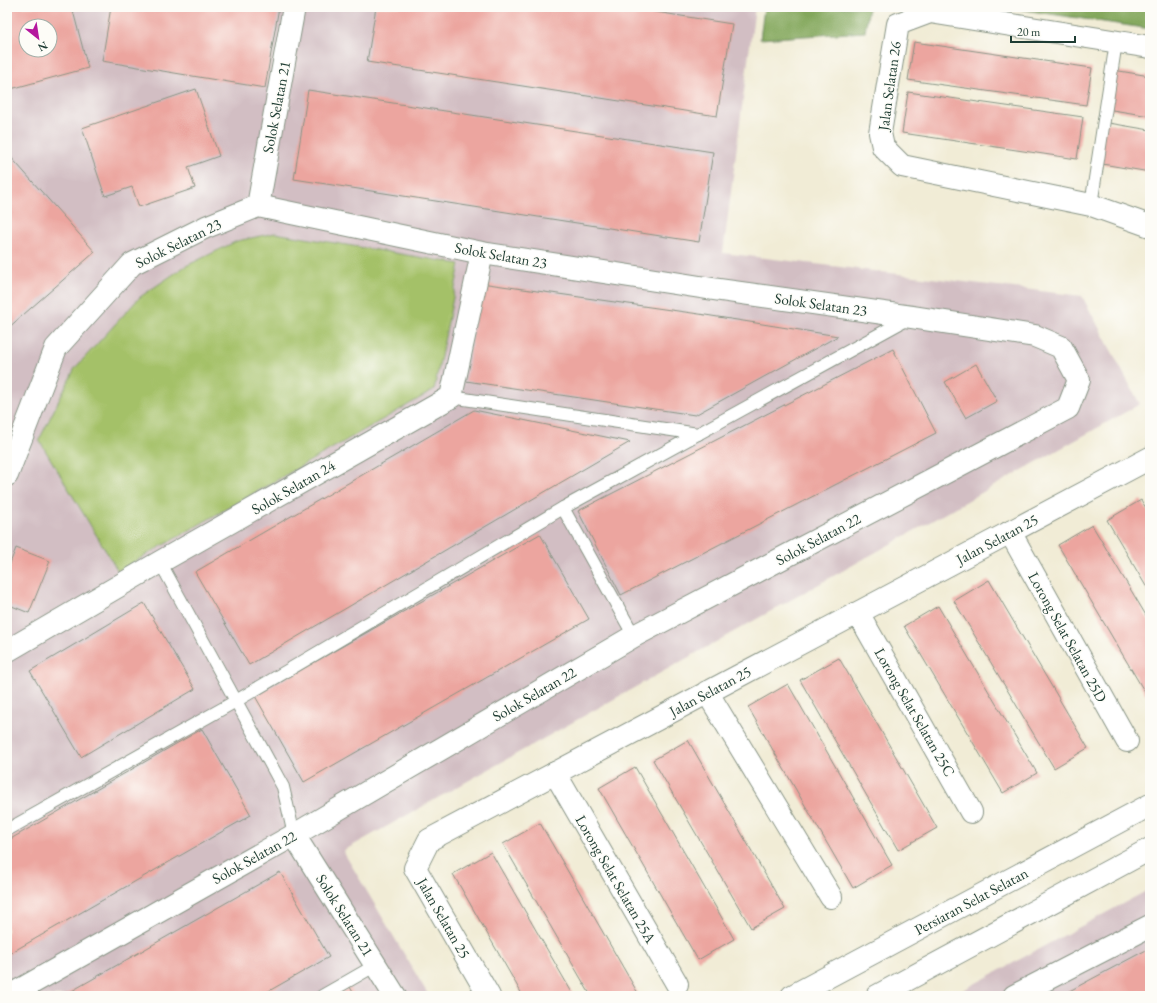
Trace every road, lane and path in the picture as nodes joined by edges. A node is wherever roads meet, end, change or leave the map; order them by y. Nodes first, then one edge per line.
1 (294, 7) edge
2 (1116, 42) junction
3 (1150, 47) edge
4 (1091, 204) junction
5 (258, 206) junction
6 (1150, 226) edge
7 (482, 253) junction
8 (912, 317) junction
9 (451, 397) junction
10 (1068, 408) joint
11 (698, 434) junction
12 (1150, 458) edge
13 (7, 475) edge
14 (563, 508) junction
15 (1010, 532) junction
16 (160, 562) junction
17 (858, 613) junction
18 (634, 636) junction
19 (7, 651) edge
20 (707, 692) junction
21 (236, 701) junction
22 (1126, 741) dead end
23 (555, 774) junction
24 (1150, 805) edge
25 (971, 812) dead end
26 (7, 830) edge
27 (294, 834) junction
28 (1150, 849) edge
29 (831, 897) dead end
30 (1150, 926) edge
31 (376, 965) junction
32 (677, 984) dead end
33 (801, 994) edge
34 (9, 996) edge
35 (322, 996) edge
36 (395, 996) edge
37 (489, 996) edge
38 (877, 996) edge
39 (1014, 996) edge

1 - 5 street, Solok Selatan 21
2 - 3 street, Jalan Selatan 26
2 - 4 lane
2 - 4 street, Jalan Selatan 26
4 - 6 street, Jalan Selatan 26
5 - 7 street, Solok Selatan 23
5 - 13 street, Solok Selatan 23
7 - 8 street, Solok Selatan 23
7 - 9 street
8 - 10 street, Solok Selatan 23
8 - 11 lane
9 - 11 lane
9 - 16 street, Solok Selatan 24
10 - 18 street, Solok Selatan 22
11 - 14 lane
12 - 15 street, Jalan Selatan 25
14 - 18 lane
14 - 21 lane
15 - 17 street, Jalan Selatan 25
15 - 22 street, Lorong Selat Selatan 25D
16 - 19 street, Solok Selatan 24
16 - 21 lane
17 - 20 street, Jalan Selatan 25
17 - 25 street, Lorong Selat Selatan 25C
18 - 27 street, Solok Selatan 22
20 - 23 street, Jalan Selatan 25
20 - 29 street
21 - 26 lane
21 - 27 lane
23 - 32 street, Lorong Selat Selatan 25A
23 - 37 street, Jalan Selatan 25
24 - 33 street, Persiaran Selat Selatan
27 - 31 street, Solok Selatan 21
27 - 34 street, Solok Selatan 22
28 - 38 street
30 - 39 street
31 - 35 lane
31 - 36 street, Solok Selatan 21

